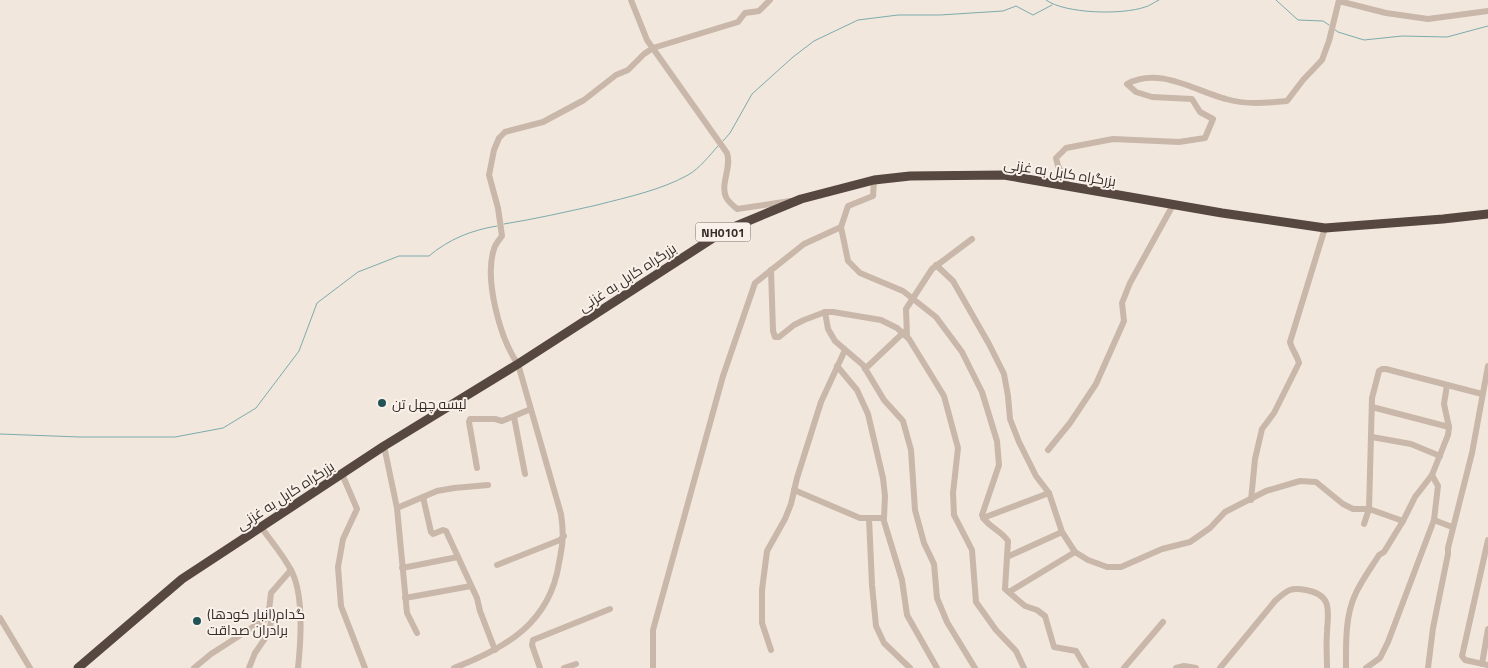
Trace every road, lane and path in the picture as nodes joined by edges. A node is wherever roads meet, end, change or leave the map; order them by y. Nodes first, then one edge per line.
1 (631, 0) edge
2 (770, 0) edge
3 (1339, 1) edge
4 (1488, 11) edge
5 (653, 48) junction
6 (874, 180) junction
7 (1069, 186) junction
8 (801, 200) junction
9 (1173, 204) junction
10 (1488, 214) edge
11 (841, 227) junction
12 (1325, 228) junction
13 (972, 239) dead end
14 (936, 265) junction
15 (771, 270) junction
16 (912, 298) junction
17 (825, 312) junction
18 (905, 334) junction
19 (845, 350) junction
20 (518, 364) junction
21 (837, 366) junction
22 (1488, 366) edge
23 (865, 369) junction
24 (1446, 385) junction
25 (1482, 394) junction
26 (1372, 408) junction
27 (531, 409) junction
28 (514, 417) junction
29 (1449, 427) junction
30 (1372, 436) junction
31 (384, 446) junction
32 (1048, 450) dead end
33 (1440, 456) junction
34 (477, 468) dead end
35 (342, 474) junction
36 (525, 474) dead end
37 (1432, 475) junction
38 (488, 485) dead end
39 (794, 490) junction
40 (1049, 493) junction
41 (423, 497) junction
42 (1251, 500) junction
43 (396, 508) junction
44 (1369, 509) junction
45 (869, 518) junction
46 (883, 518) junction
47 (983, 518) junction
48 (1434, 520) junction
49 (1403, 521) junction
50 (1364, 524) dead end
51 (261, 527) junction
52 (1452, 527) junction
53 (1062, 532) junction
54 (564, 536) junction
55 (1488, 540) edge
56 (1075, 552) junction
57 (458, 557) junction
58 (1007, 557) junction
59 (1485, 564) edge
60 (497, 565) dead end
61 (402, 568) junction
62 (291, 570) junction
63 (471, 586) junction
64 (1009, 592) junction
65 (405, 598) junction
66 (610, 609) dead end
67 (270, 616) junction
68 (0, 618) edge
69 (1163, 622) dead end
70 (1488, 631) edge
71 (417, 633) dead end
72 (495, 650) junction
73 (771, 650) dead end
74 (576, 664) dead end
75 (1485, 664) edge
76 (464, 666) edge
77 (30, 668) edge
78 (78, 668) edge
79 (194, 668) edge
80 (249, 668) edge
81 (298, 668) edge
82 (366, 668) edge
83 (454, 668) edge
84 (540, 668) edge
85 (564, 668) edge
86 (653, 668) edge
87 (910, 668) edge
88 (937, 668) edge
89 (975, 668) edge
90 (1024, 668) edge
91 (1086, 668) edge
92 (1124, 668) edge
93 (1176, 668) edge
94 (1196, 668) edge
95 (1220, 668) edge
96 (1327, 668) edge
97 (1346, 668) edge
98 (1366, 668) edge
99 (1428, 668) edge

1 - 5 street
2 - 5 street
3 - 4 street
3 - 7 street
5 - 8 street
5 - 20 street
6 - 7 highway, بزرگراه کابل به غزنی / NH0101
6 - 8 highway, بزرگراه کابل به غزنی / NH0101
6 - 11 street
7 - 9 highway, بزرگراه کابل به غزنی / NH0101
8 - 20 highway, بزرگراه کابل به غزنی / NH0101
9 - 12 highway, بزرگراه کابل به غزنی / NH0101
9 - 32 street
10 - 12 highway, بزرگراه کابل به غزنی / NH0101
11 - 15 street
11 - 16 street
12 - 42 street
13 - 14 street
14 - 16 street
14 - 40 street
15 - 17 street
15 - 86 street
16 - 18 street
16 - 47 street
17 - 18 street
17 - 19 street
18 - 23 street
18 - 90 street
19 - 21 street
19 - 23 street
20 - 27 street
20 - 31 highway, بزرگراه کابل به غزنی / NH0101
21 - 39 street
21 - 46 street
22 - 25 street
23 - 89 street
24 - 25 street
24 - 26 street
24 - 29 street
25 - 52 street
26 - 29 street
26 - 30 street
27 - 28 street
27 - 54 street
28 - 34 street
28 - 36 street
29 - 33 street
30 - 33 street
30 - 44 street
31 - 35 highway, بزرگراه کابل به غزنی / NH0101
31 - 43 street
33 - 37 street
35 - 51 highway, بزرگراه کابل به غزنی / NH0101
35 - 82 street
37 - 48 street
37 - 49 street
38 - 41 street
39 - 45 street
39 - 73 street
40 - 47 street
40 - 53 street
41 - 43 street
41 - 57 street
42 - 44 street
42 - 56 street
43 - 61 street
44 - 49 street
44 - 50 street
45 - 46 street
45 - 87 street
46 - 88 street
47 - 58 street
48 - 52 street
48 - 98 street
49 - 97 street
51 - 62 street
51 - 78 highway, بزرگراه کابل به غزنی / NH0101
52 - 99 street
53 - 56 street
53 - 58 street
54 - 60 street
54 - 72 street
55 - 59 street
56 - 64 street
57 - 61 street
57 - 63 street
58 - 64 street
59 - 75 street
61 - 65 street
62 - 67 street
62 - 81 street
63 - 65 street
63 - 72 street
64 - 91 street
65 - 71 street
66 - 84 street
67 - 79 street
67 - 80 street
68 - 77 street
69 - 92 street
70 - 75 street
72 - 76 street
74 - 85 street
76 - 83 street
93 - 94 street
95 - 96 street

